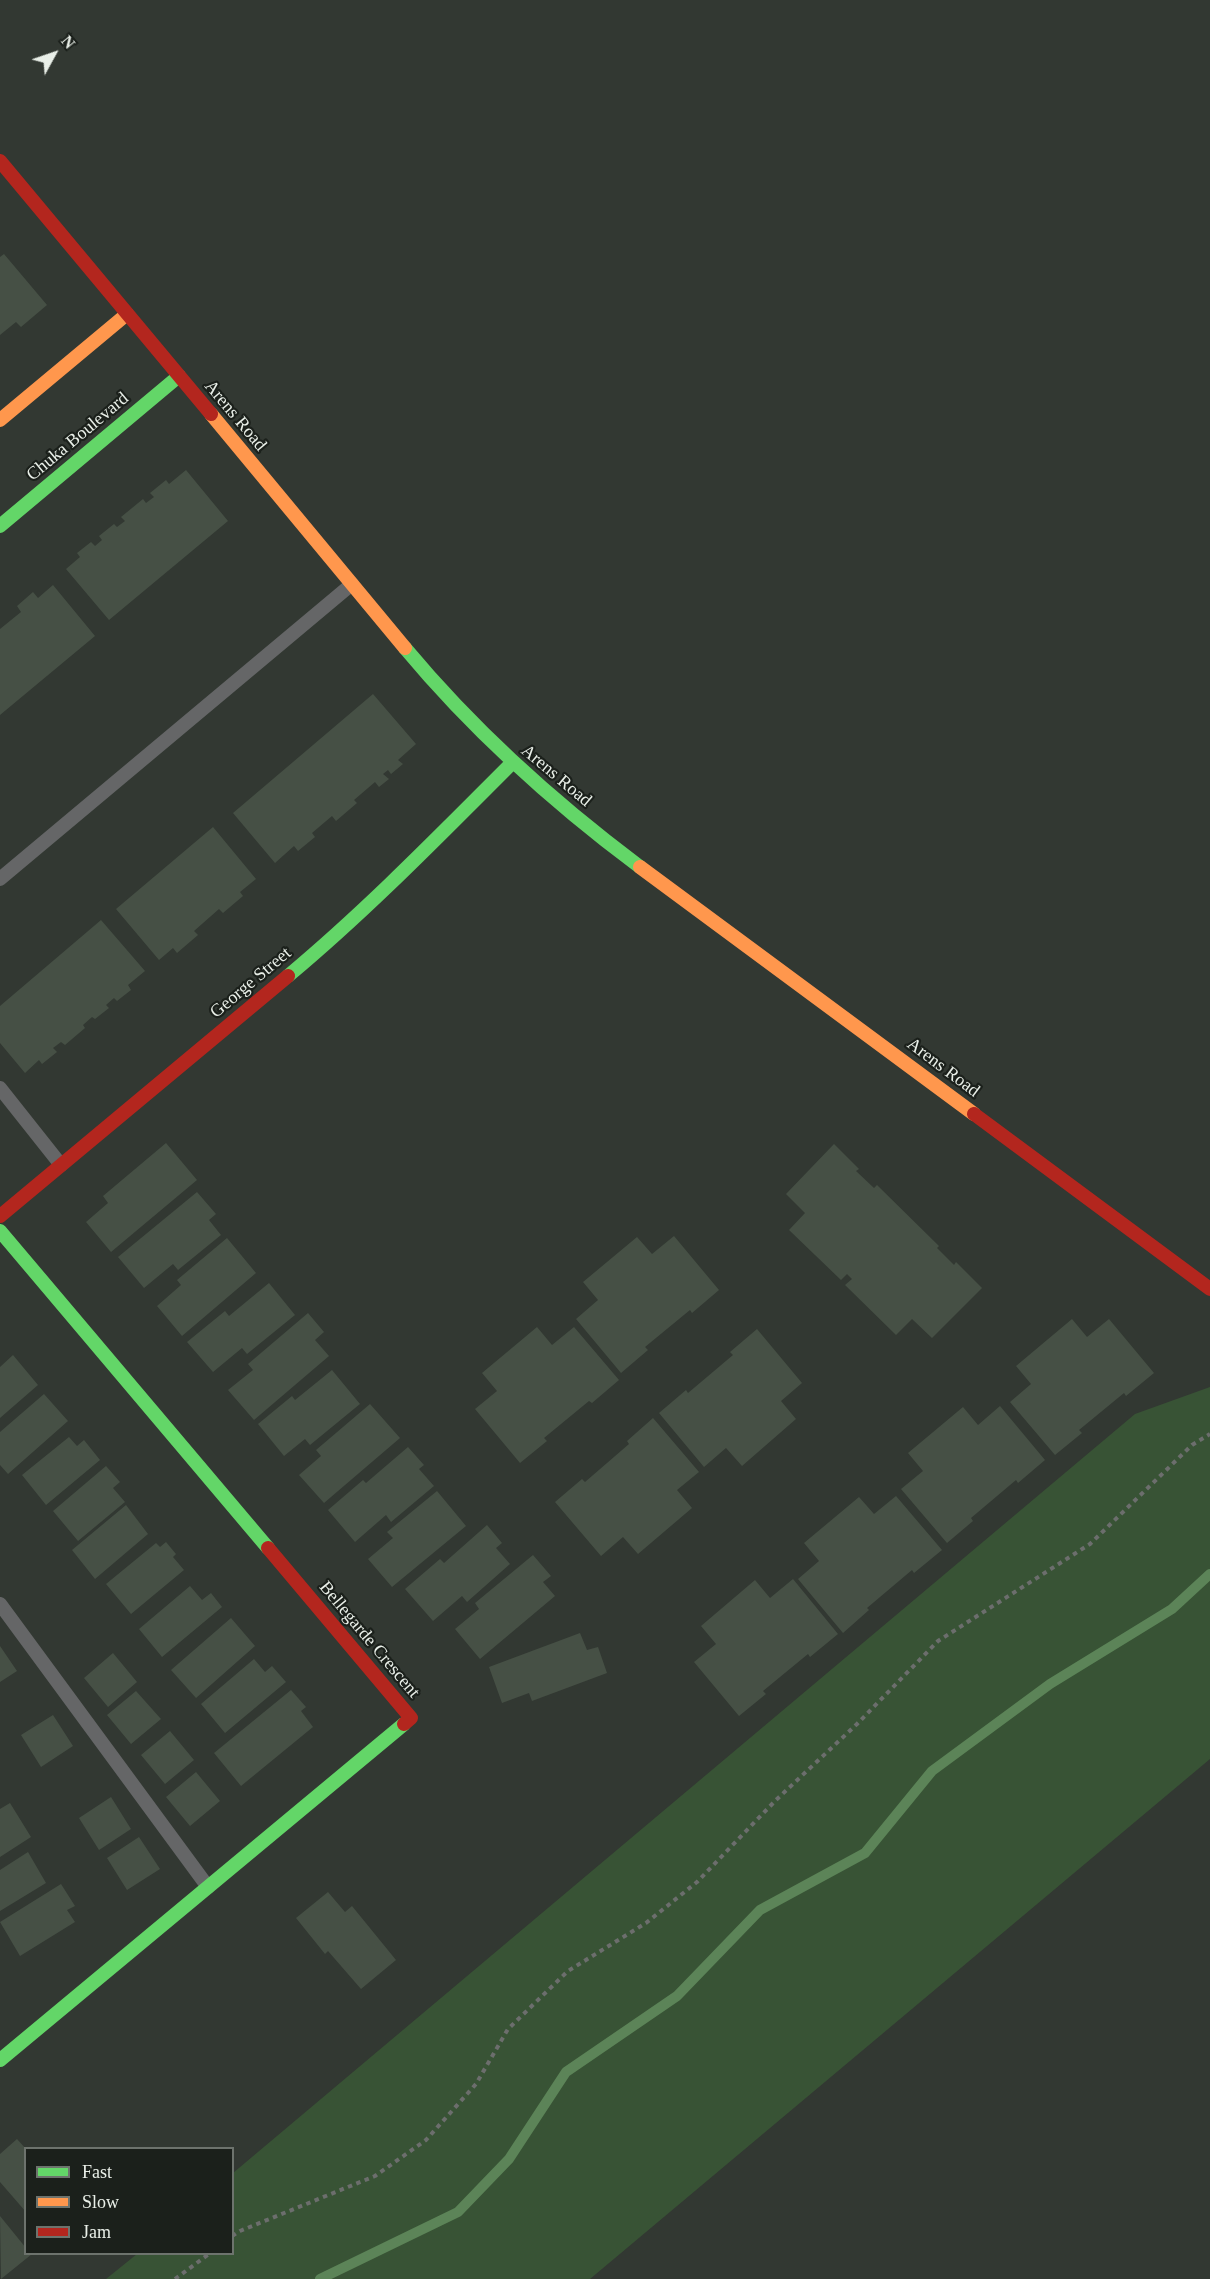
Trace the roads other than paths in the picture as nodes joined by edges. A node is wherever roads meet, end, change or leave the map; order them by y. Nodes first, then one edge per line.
1 (0, 161) edge
2 (127, 314) junction
3 (179, 376) junction
4 (0, 420) edge
5 (0, 526) edge
6 (352, 584) junction
7 (512, 763) junction
8 (0, 879) edge
9 (0, 1088) edge
10 (61, 1165) junction
11 (0, 1216) edge
12 (0, 1231) edge
13 (1210, 1289) edge
14 (0, 1604) edge
15 (208, 1887) junction
16 (0, 2060) edge

1 - 2 street, Arens Road
2 - 3 street, Arens Road
2 - 4 street
3 - 5 street, Chuka Boulevard
3 - 6 street, Arens Road
6 - 7 street, Arens Road
6 - 8 lane
7 - 10 street, George Street
7 - 13 street, Arens Road
9 - 10 lane
10 - 11 street, George Street
12 - 15 street, Bellegarde Crescent
14 - 15 lane
15 - 16 street, Bellegarde Crescent

